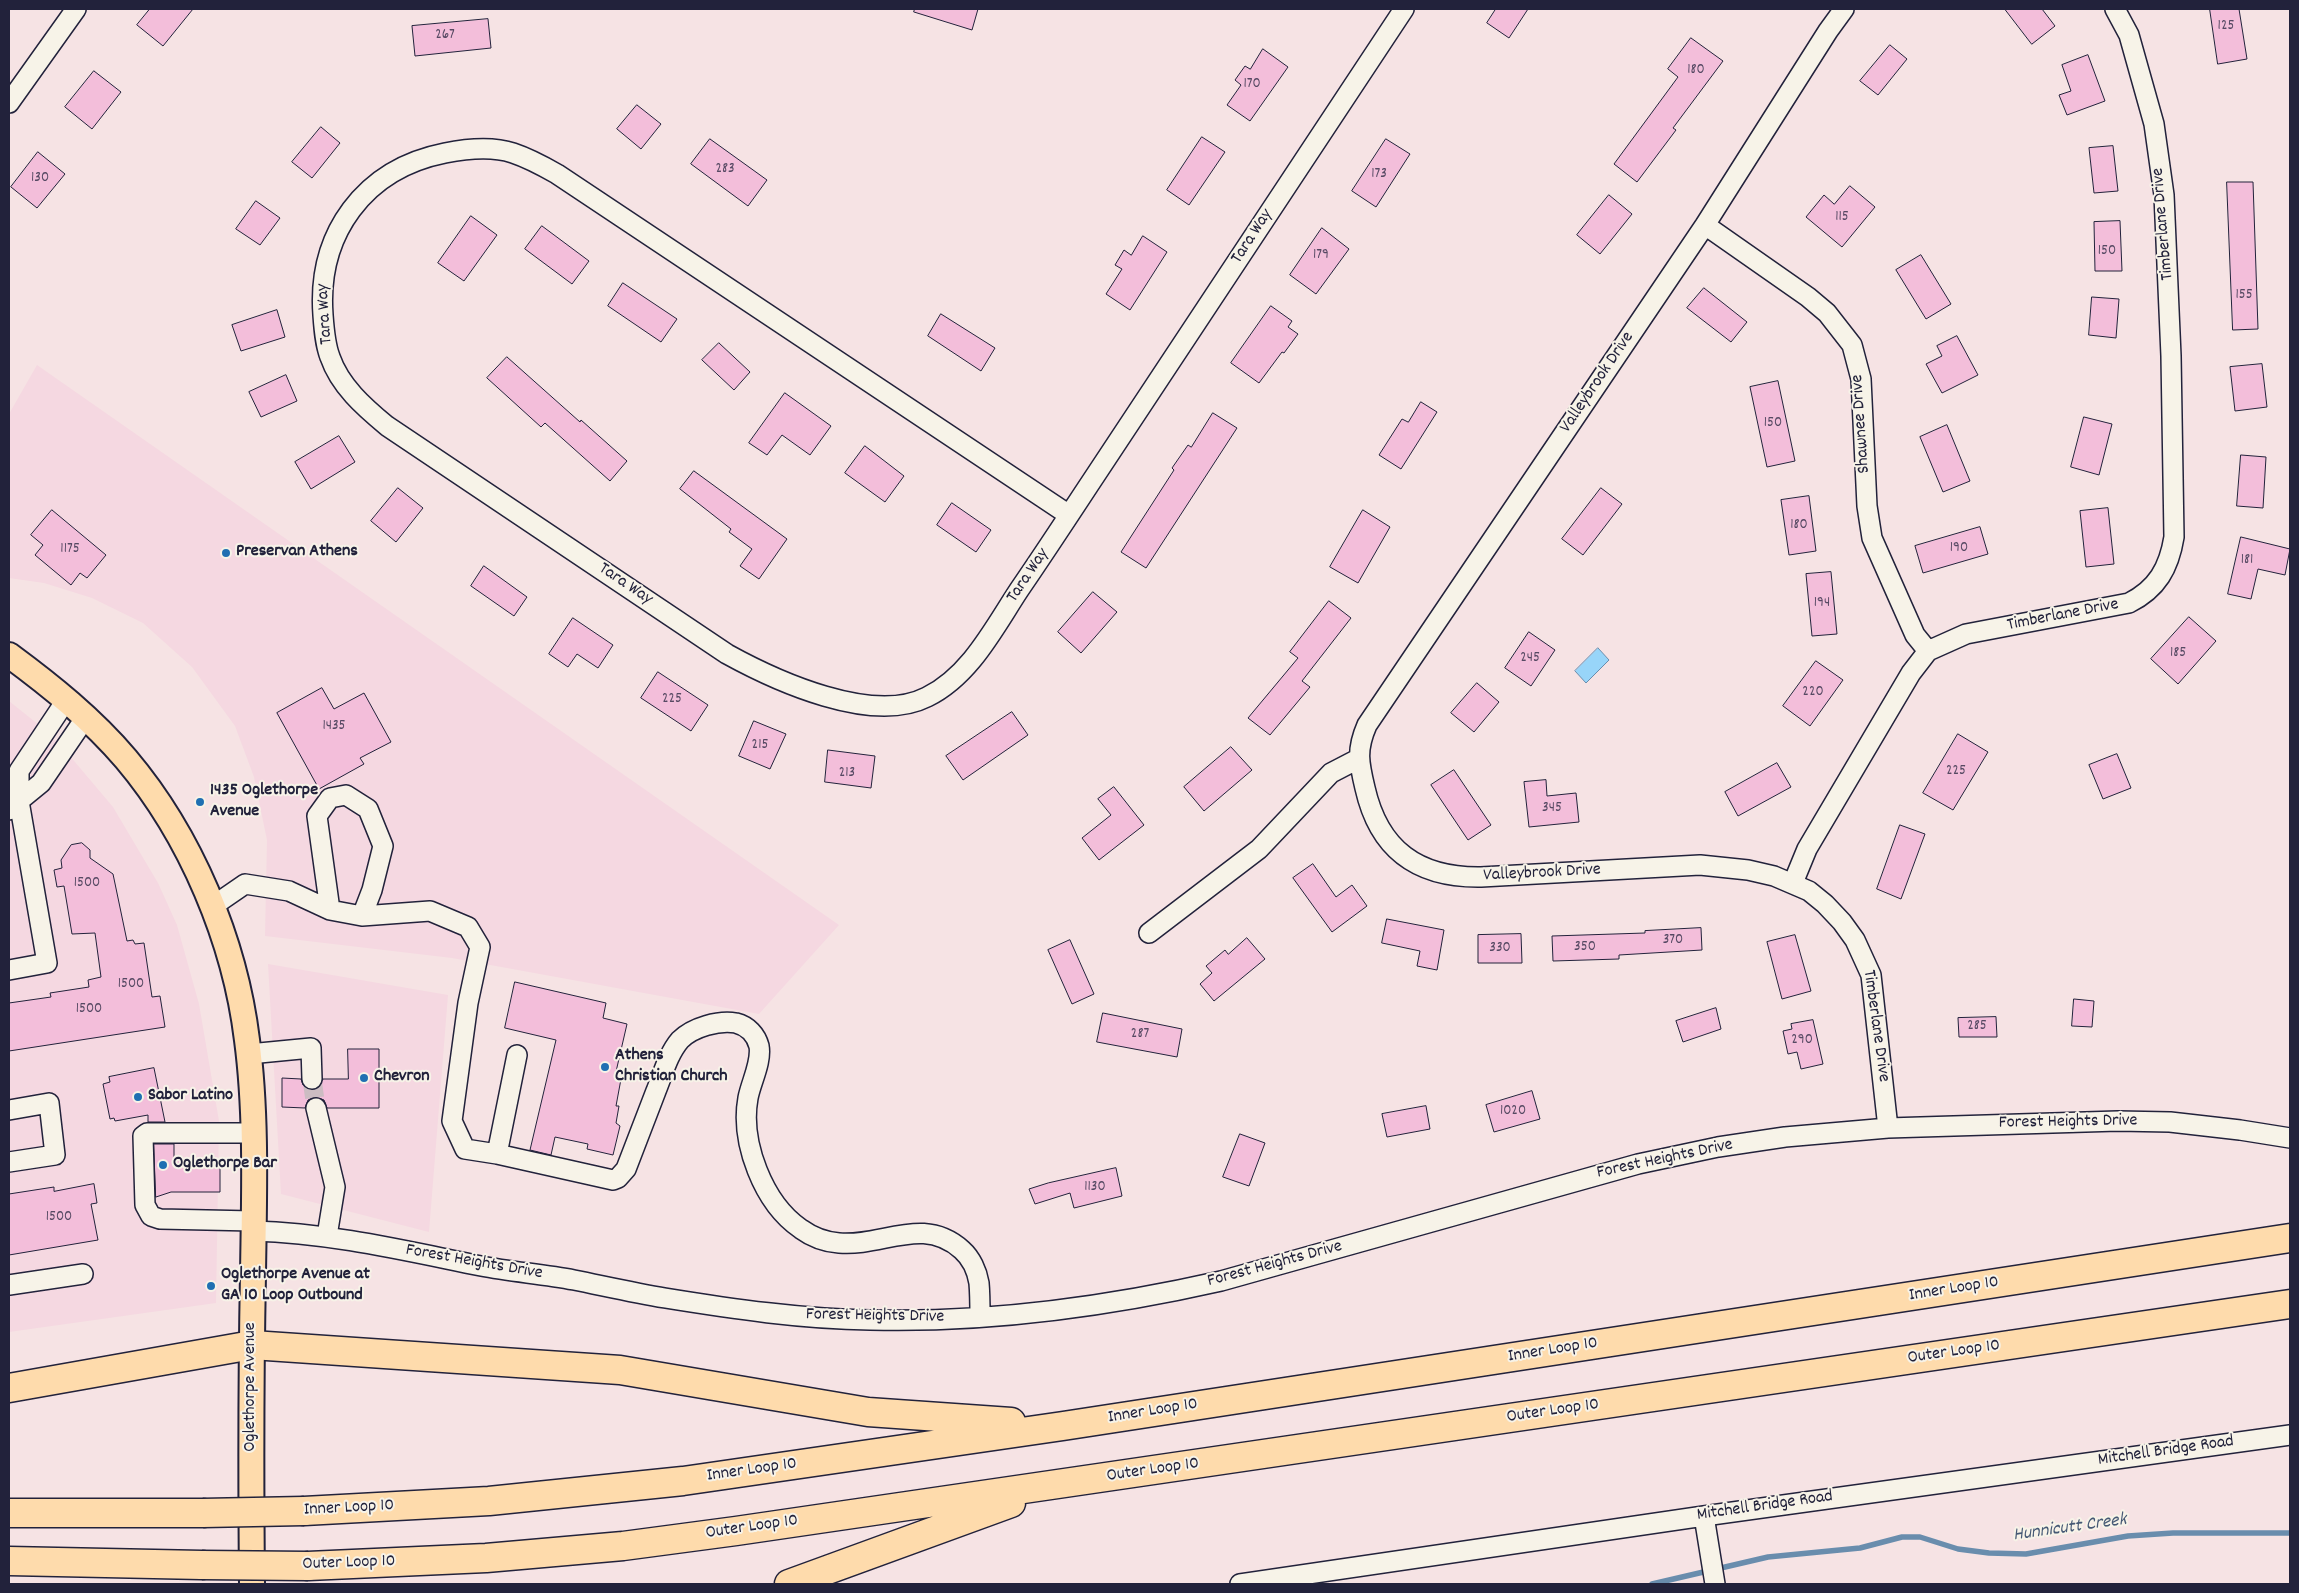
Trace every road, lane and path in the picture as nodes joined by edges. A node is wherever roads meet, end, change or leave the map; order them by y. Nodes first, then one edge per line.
1 (76, 9) edge
2 (1404, 9) edge
3 (1844, 9) edge
4 (2115, 9) edge
5 (9, 103) edge
6 (1705, 225) junction
7 (1069, 516) junction
8 (1928, 651) junction
9 (9, 655) edge
10 (67, 699) junction
11 (86, 717) junction
12 (1358, 759) junction
13 (14, 806) edge
14 (1792, 883) junction
15 (213, 906) junction
16 (330, 910) junction
17 (362, 916) junction
18 (1149, 933) dead end
19 (9, 970) edge
20 (249, 1054) junction
21 (517, 1055) dead end
22 (312, 1079) tunnel mouth
23 (316, 1108) tunnel mouth
24 (9, 1110) edge
25 (1888, 1128) junction
26 (252, 1133) junction
27 (2290, 1138) edge
28 (497, 1154) junction
29 (9, 1162) edge
30 (253, 1226) junction
31 (327, 1236) junction
32 (2290, 1238) edge
33 (83, 1274) dead end
34 (9, 1285) edge
35 (2290, 1304) edge
36 (980, 1317) junction
37 (252, 1345) junction
38 (9, 1388) edge
39 (1063, 1426) junction
40 (2290, 1435) edge
41 (1067, 1483) junction
42 (9, 1513) edge
43 (1704, 1516) junction
44 (9, 1561) edge
45 (252, 1578) edge
46 (1714, 1583) edge
47 (789, 1584) edge
48 (1240, 1584) edge

1 - 5 street
2 - 7 street, Tara Way
3 - 6 street, Valleybrook Drive
4 - 8 street, Timberlane Drive
6 - 8 street, Shawnee Drive
6 - 12 street, Valleybrook Drive
7 - 7 street, Tara Way
8 - 14 street, Timberlane Drive
9 - 10 main road, Oglethorpe Avenue
10 - 11 main road, Oglethorpe Avenue
10 - 13 street
11 - 13 street
11 - 15 main road, Oglethorpe Avenue
12 - 14 street, Valleybrook Drive
12 - 18 street
13 - 19 street
14 - 25 street, Timberlane Drive
15 - 16 street
15 - 20 main road, Oglethorpe Avenue
16 - 17 street
16 - 17 street
17 - 28 street
20 - 22 street
20 - 26 main road, Oglethorpe Avenue
21 - 28 street
23 - 31 street
24 - 29 street
25 - 27 street, Forest Heights Drive
25 - 36 street, Forest Heights Drive
26 - 30 main road, Oglethorpe Avenue
26 - 30 street, Forest Heights Drive
28 - 36 street
30 - 31 street, Forest Heights Drive
30 - 37 main road, Oglethorpe Avenue
31 - 36 street, Forest Heights Drive
32 - 39 highway, Inner Loop 10
33 - 34 street
35 - 41 highway, Outer Loop 10
37 - 38 highway
37 - 39 highway
37 - 45 main road, Oglethorpe Avenue
39 - 42 highway, Inner Loop 10, bridge
40 - 43 street, Mitchell Bridge Road
41 - 44 highway, Outer Loop 10, bridge
41 - 47 highway
43 - 46 street
43 - 48 street, Mitchell Bridge Road

